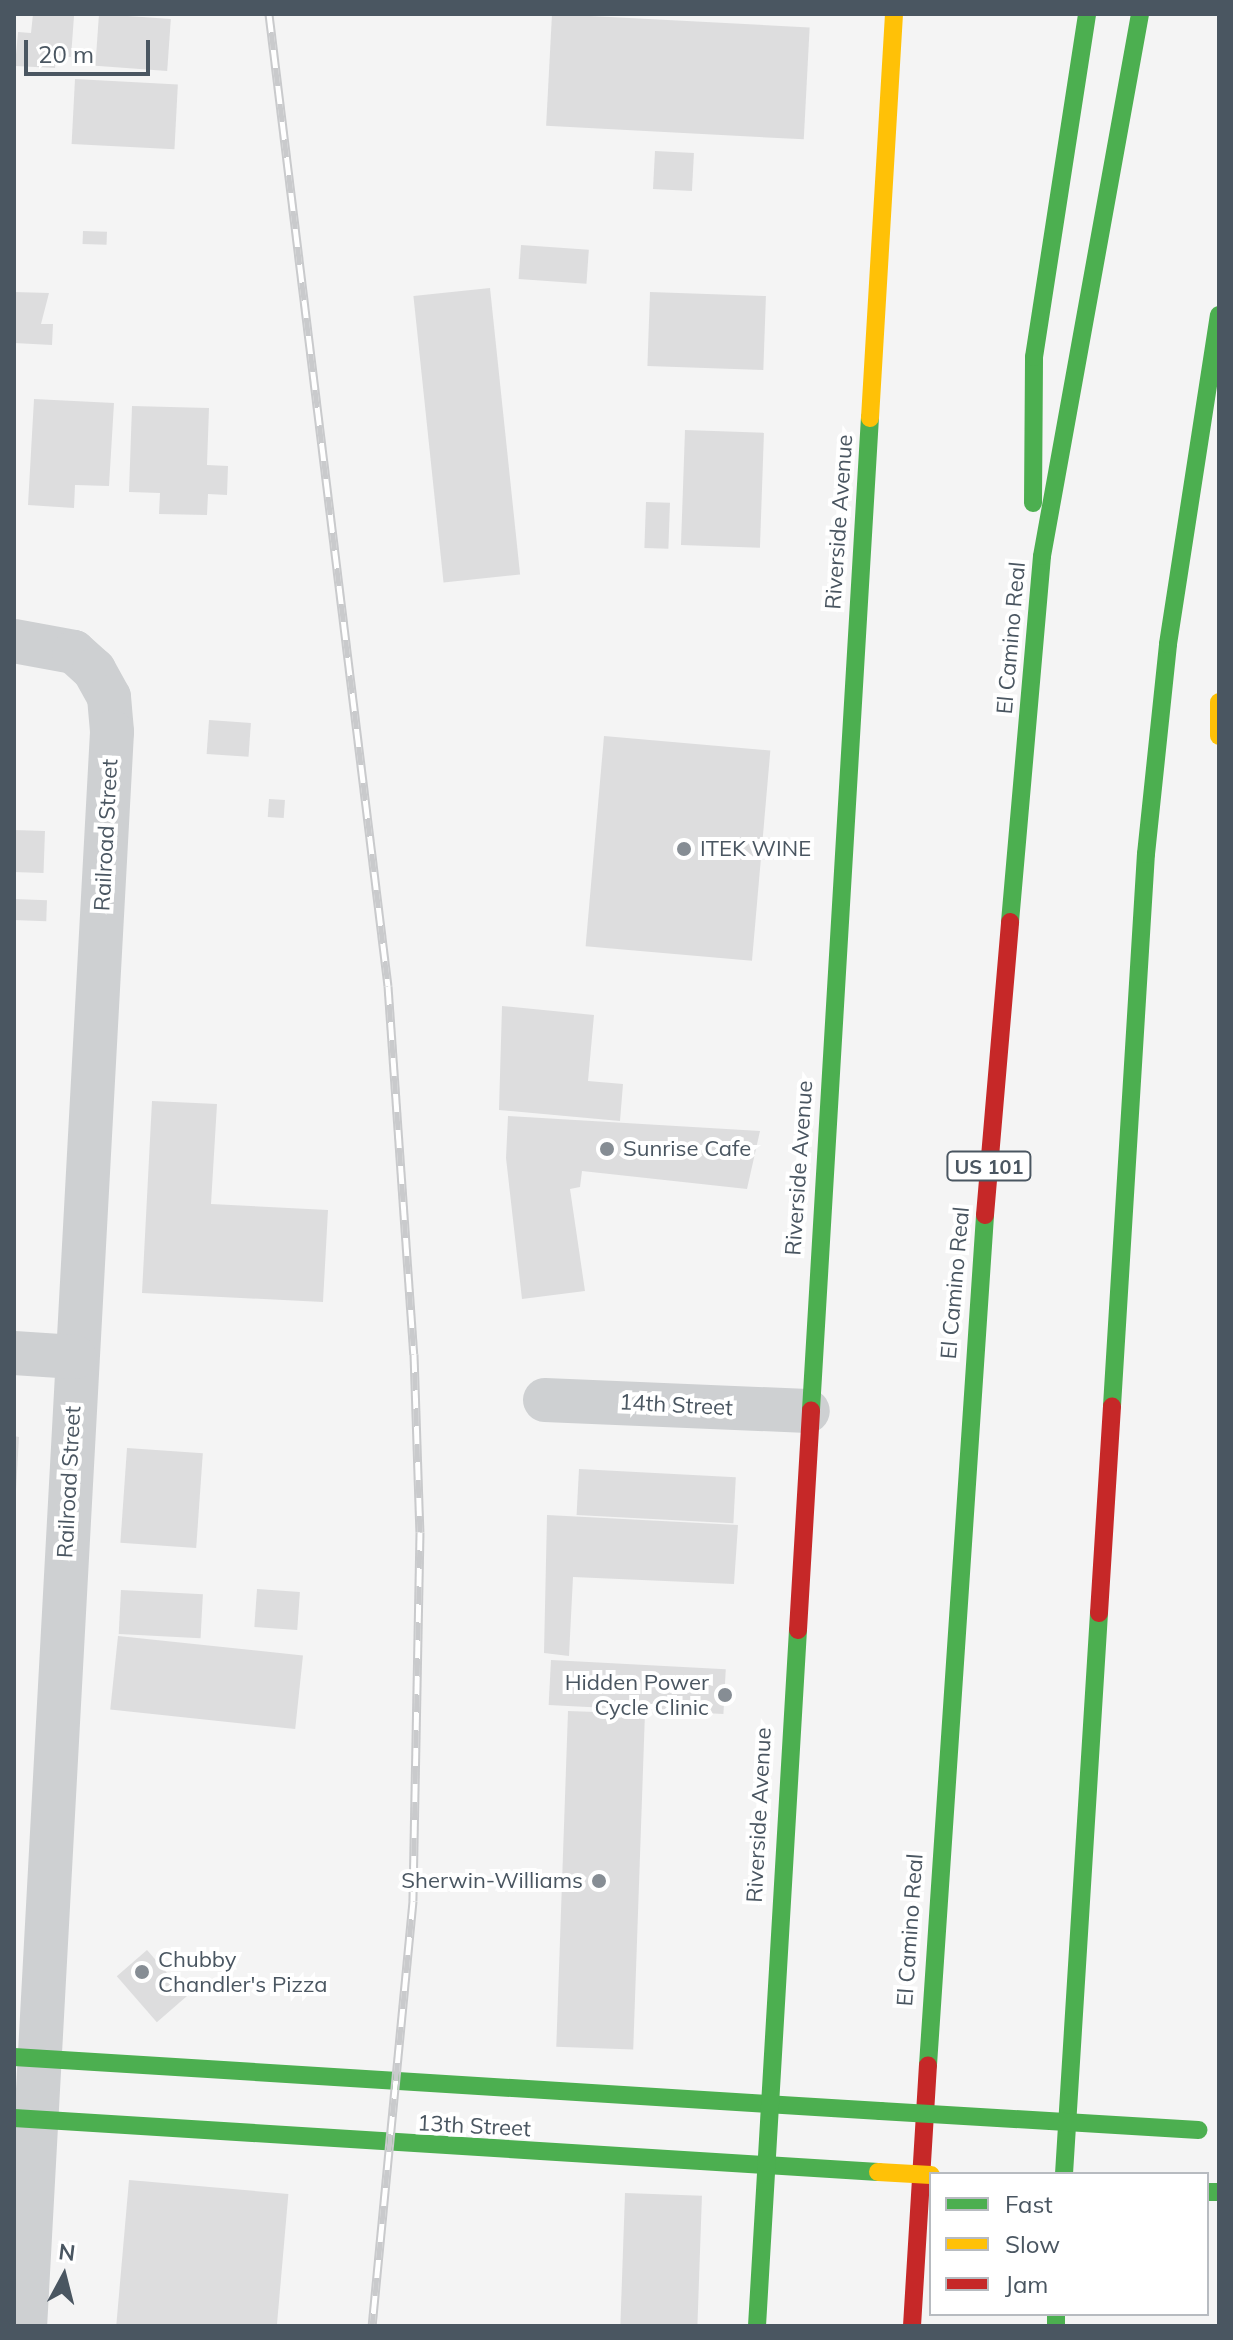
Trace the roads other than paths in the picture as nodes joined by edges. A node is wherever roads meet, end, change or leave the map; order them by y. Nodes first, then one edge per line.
1 (894, 14) edge
2 (1087, 14) edge
3 (1140, 14) edge
4 (1219, 315) edge
5 (1042, 556) junction
6 (14, 641) edge
7 (1219, 702) edge
8 (1219, 736) edge
9 (14, 1353) edge
10 (75, 1357) junction
11 (545, 1400) dead end
12 (808, 1411) junction
13 (27, 2057) edge
14 (766, 2103) junction
15 (25, 2119) edge
16 (1219, 2130) edge
17 (765, 2167) junction
18 (1064, 2172) edge
19 (929, 2175) edge
20 (25, 2326) edge
21 (757, 2326) edge
22 (912, 2326) edge

1 - 12 main road, Riverside Avenue
2 - 5 main road
3 - 5 main road, El Camino Real / US 101
4 - 18 main road
5 - 22 main road, El Camino Real / US 101
6 - 10 street, Railroad Street
7 - 8 main road
9 - 10 street
10 - 13 street, Railroad Street
11 - 12 street, 14th Street
12 - 14 main road, Riverside Avenue
13 - 14 main road, 13th Street
13 - 15 street, Railroad Street
14 - 16 main road, 13th Street, bridge
14 - 17 main road, Riverside Avenue
15 - 17 main road, 13th Street
15 - 20 street, Railroad Street
17 - 19 main road, 13th Street, bridge
17 - 21 main road, Riverside Avenue

